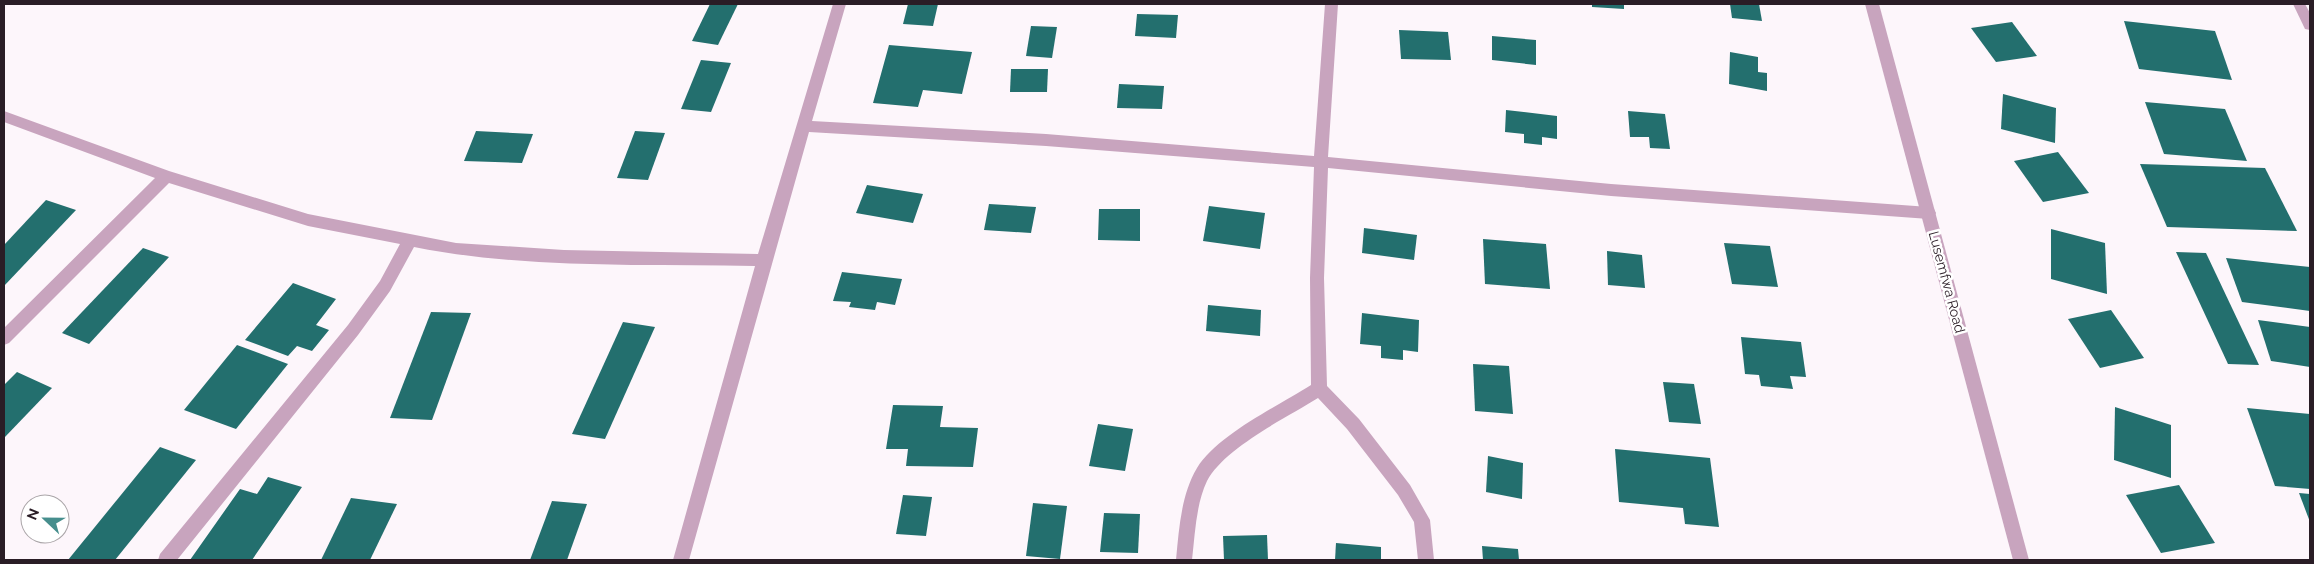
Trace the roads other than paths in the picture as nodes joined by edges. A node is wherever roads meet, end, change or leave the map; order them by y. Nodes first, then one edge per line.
1 (839, 4) edge
2 (1332, 4) edge
3 (1872, 4) edge
4 (2299, 4) edge
5 (2310, 25) edge
6 (4, 116) edge
7 (803, 126) junction
8 (1321, 162) junction
9 (166, 176) junction
10 (1929, 213) junction
11 (410, 240) junction
12 (764, 260) junction
13 (4, 338) edge
14 (1319, 389) junction
15 (166, 560) edge
16 (681, 560) edge
17 (1184, 560) edge
18 (1426, 560) edge
19 (2021, 560) edge

1 - 7 street
2 - 8 street
3 - 10 street, Lusemfwa Road
4 - 5 street
6 - 9 street
7 - 8 street
7 - 12 street
8 - 10 street
8 - 14 street
9 - 11 street
9 - 13 street
10 - 19 street, Lusemfwa Road
11 - 12 street
11 - 15 street
12 - 16 street
14 - 17 street
14 - 18 street

